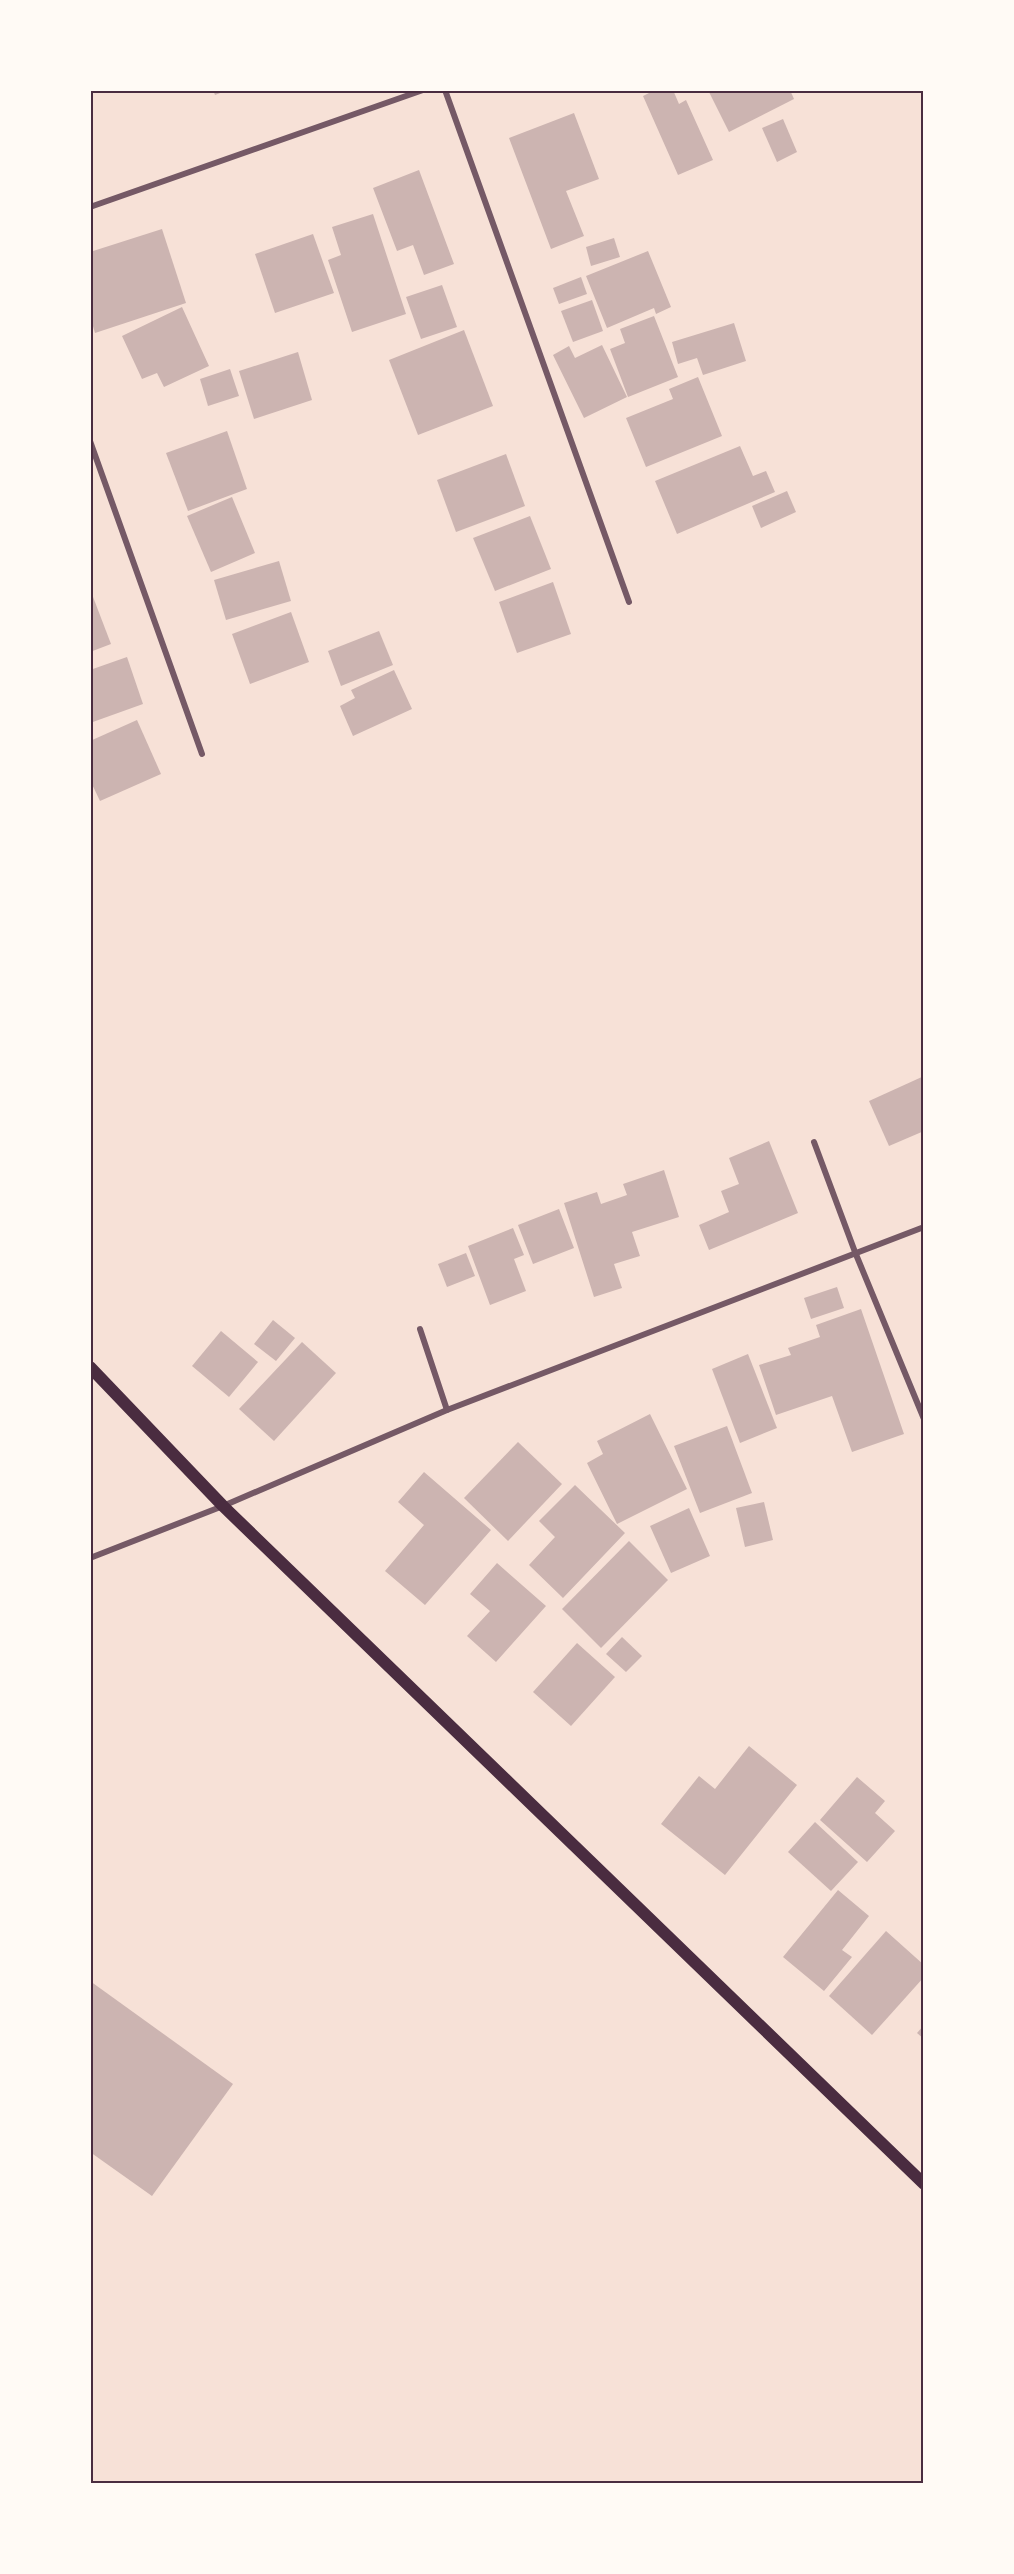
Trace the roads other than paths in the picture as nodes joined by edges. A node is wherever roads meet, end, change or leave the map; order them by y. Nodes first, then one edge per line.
1 (423, 90) edge
2 (445, 90) edge
3 (90, 207) edge
4 (90, 441) edge
5 (629, 602) dead end
6 (202, 754) dead end
7 (814, 1142) dead end
8 (924, 1227) edge
9 (855, 1252) junction
10 (420, 1329) dead end
11 (90, 1367) edge
12 (447, 1410) junction
13 (924, 1419) edge
14 (223, 1506) junction
15 (90, 1558) edge
16 (924, 2184) edge

1 - 3 street
2 - 5 street
4 - 6 street
7 - 9 street
8 - 9 street
9 - 12 street
9 - 13 street
10 - 12 street
11 - 14 main road
12 - 14 street
14 - 15 street
14 - 16 main road

